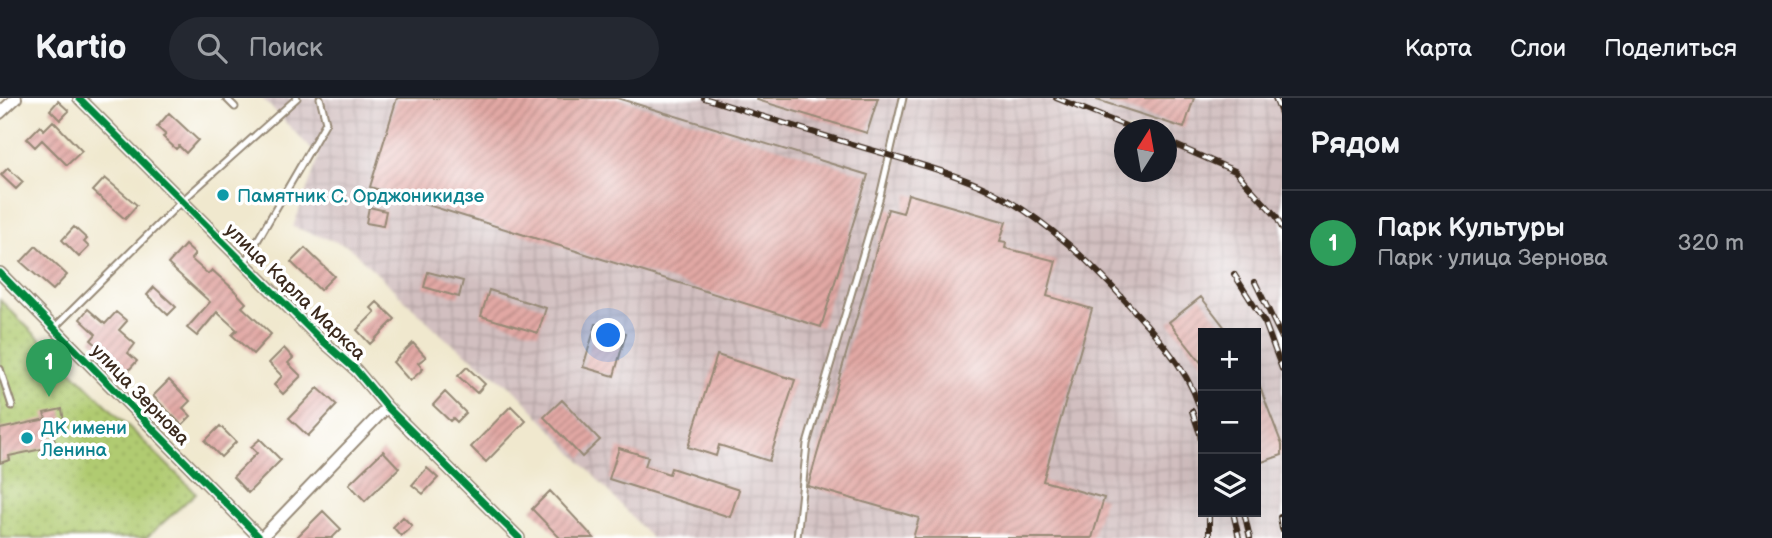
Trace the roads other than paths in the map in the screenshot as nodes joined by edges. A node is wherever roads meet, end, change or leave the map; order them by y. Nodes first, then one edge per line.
1 (16, 98) edge
2 (79, 98) edge
3 (226, 98) edge
4 (297, 98) edge
5 (320, 98) edge
6 (903, 98) edge
7 (235, 107) dead end
8 (0, 113) edge
9 (182, 201) junction
10 (245, 262) junction
11 (0, 273) edge
12 (54, 328) junction
13 (0, 369) edge
14 (12, 406) dead end
15 (387, 407) junction
16 (260, 538) edge
17 (519, 538) edge
18 (797, 538) edge

1 - 8 street
2 - 9 street, улица Карла Маркса
3 - 7 lane
4 - 9 lane
5 - 10 lane
6 - 18 lane
9 - 10 street, улица Карла Маркса
9 - 12 lane
10 - 15 street, улица Карла Маркса
11 - 12 street, улица Зернова
12 - 16 street, улица Зернова
13 - 14 lane
15 - 16 street
15 - 17 street, улица Карла Маркса

